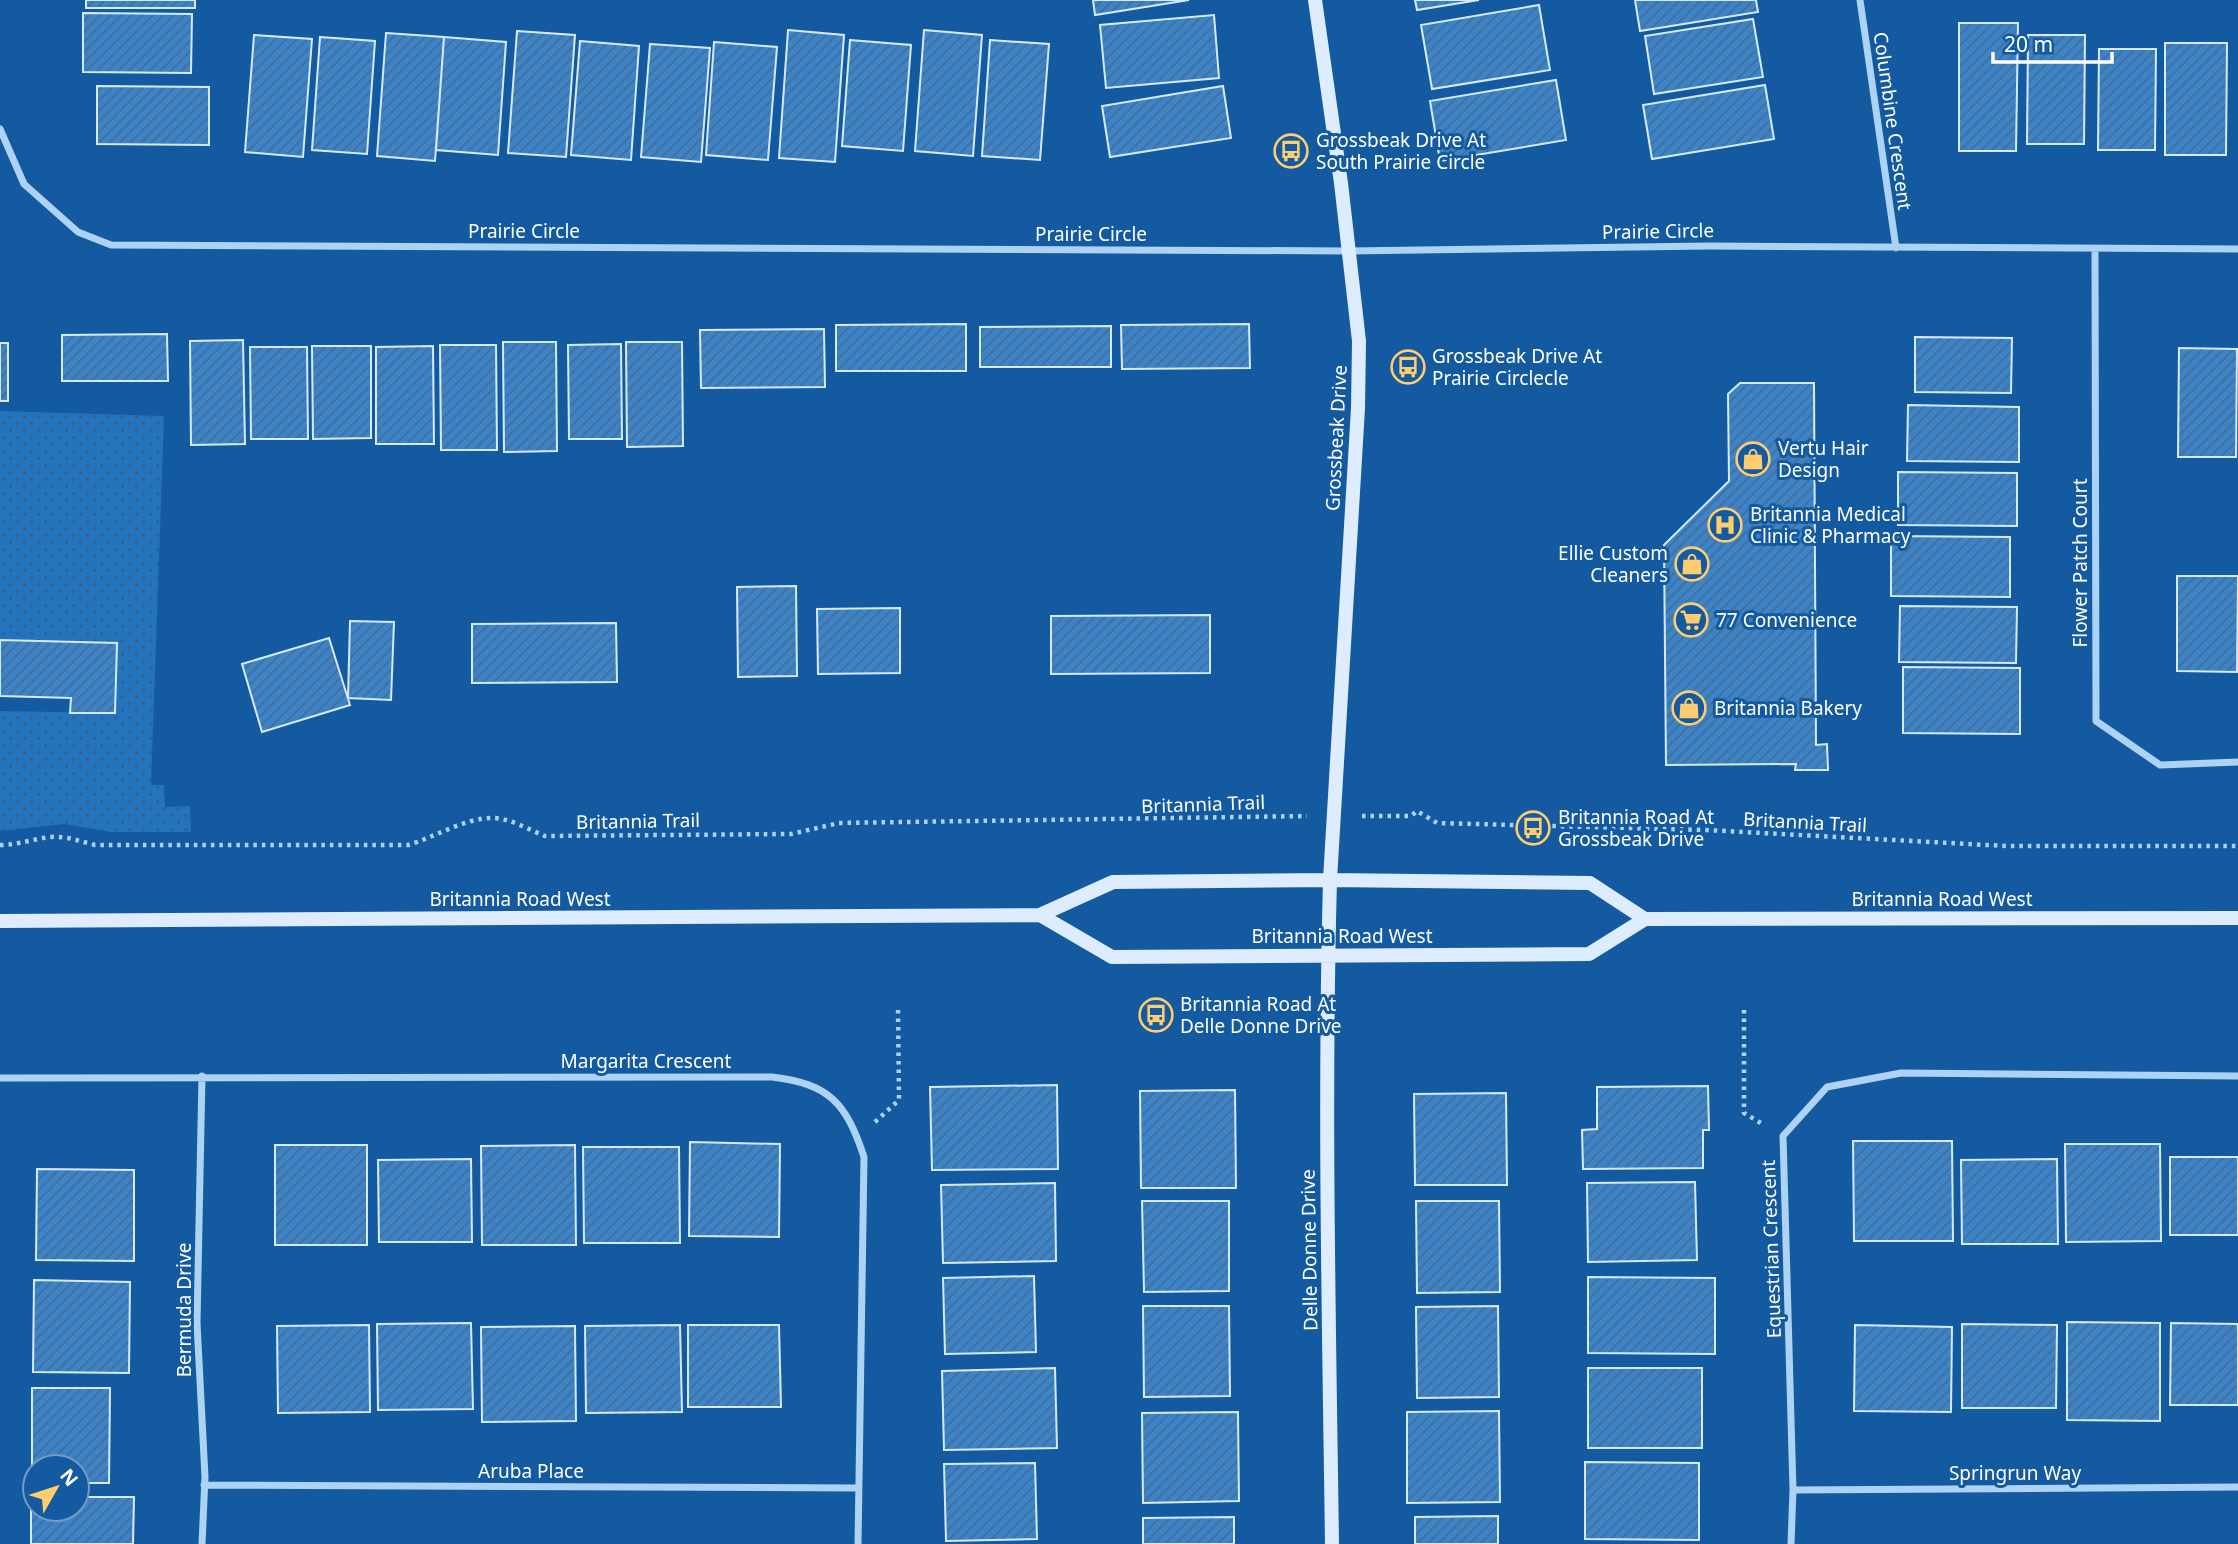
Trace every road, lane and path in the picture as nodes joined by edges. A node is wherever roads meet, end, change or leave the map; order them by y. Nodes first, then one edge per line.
1 (1315, 0) edge
2 (1860, 0) edge
3 (0, 129) edge
4 (1896, 247) junction
5 (2238, 249) edge
6 (2095, 250) junction
7 (1349, 251) junction
8 (2238, 762) edge
9 (1284, 816) dead end
10 (1334, 817) junction
11 (0, 845) edge
12 (2238, 846) edge
13 (1330, 880) junction
14 (1040, 915) junction
15 (2238, 918) edge
16 (1645, 919) junction
17 (0, 921) edge
18 (1328, 955) junction
19 (898, 1007) dead end
20 (1744, 1010) dead end
21 (202, 1076) junction
22 (2238, 1076) edge
23 (0, 1078) edge
24 (1783, 1136) junction
25 (858, 1139) junction
26 (204, 1485) junction
27 (2238, 1487) edge
28 (858, 1488) junction
29 (1793, 1490) junction
30 (202, 1544) edge
31 (858, 1544) edge
32 (1332, 1544) edge
33 (1791, 1544) edge

1 - 7 main road, Grossbeak Drive
2 - 4 street, Columbine Crescent
3 - 7 street, Prairie Circle
4 - 6 street, Prairie Circle
4 - 7 street, Prairie Circle
5 - 6 street, Prairie Circle
6 - 8 street, Flower Patch Court
7 - 10 main road, Grossbeak Drive
9 - 11 path, Britannia Trail
10 - 12 path, Britannia Trail
10 - 13 main road, Grossbeak Drive
13 - 14 main road, Britannia Road West
13 - 16 main road, Britannia Road West
13 - 18 main road, Delle Donne Drive
14 - 17 main road, Britannia Road West
14 - 18 main road, Britannia Road West
15 - 16 main road, Britannia Road West
16 - 18 main road, Britannia Road West
18 - 32 main road, Delle Donne Drive
19 - 25 path
20 - 24 path
21 - 23 street, Margarita Crescent
21 - 25 street, Margarita Crescent
21 - 26 street, Bermuda Drive
22 - 24 street, Equestrian Crescent
24 - 29 street, Equestrian Crescent
25 - 28 street, Margarita Crescent
26 - 28 street, Aruba Place
26 - 30 street, Bermuda Drive
27 - 29 street, Springrun Way
28 - 31 street, Margarita Crescent
29 - 33 street, Equestrian Crescent

